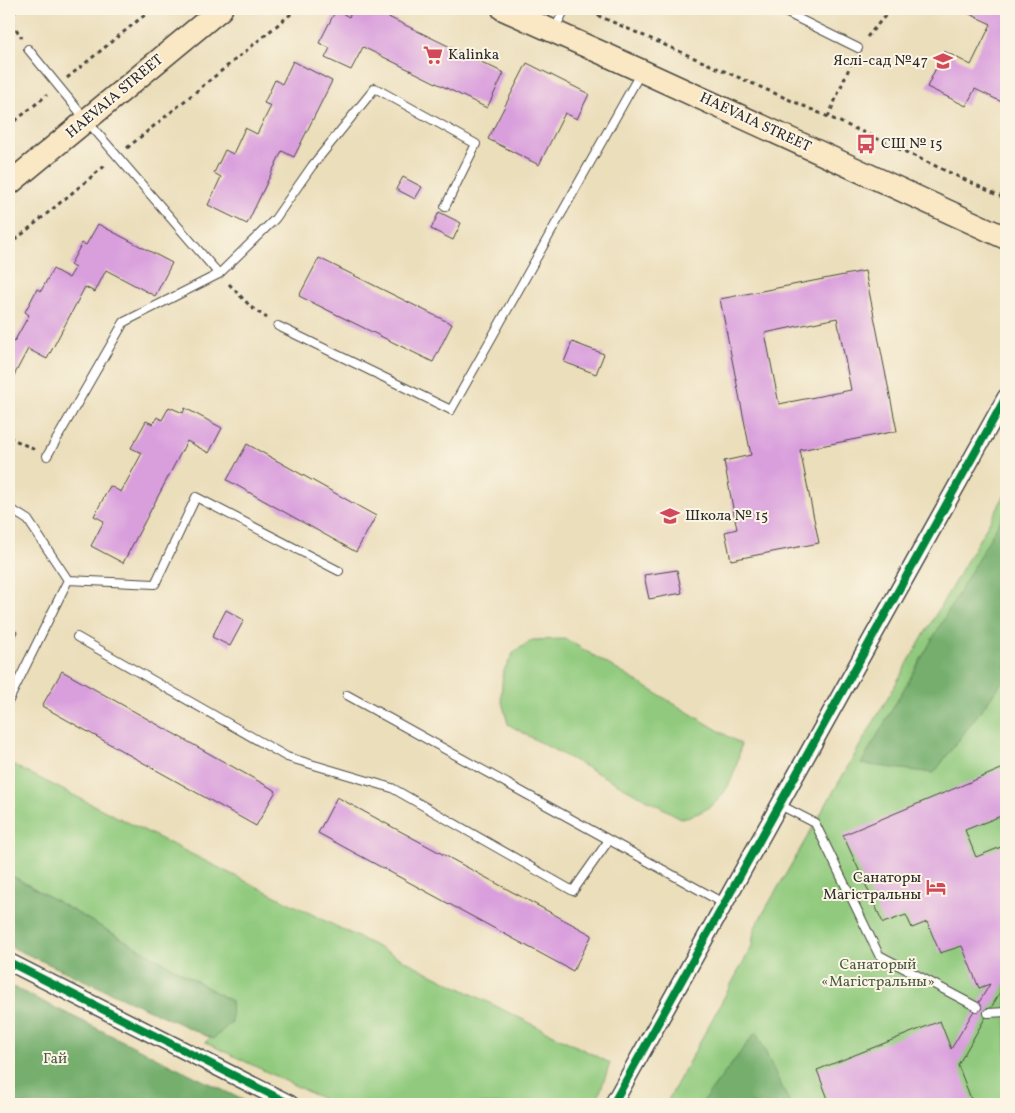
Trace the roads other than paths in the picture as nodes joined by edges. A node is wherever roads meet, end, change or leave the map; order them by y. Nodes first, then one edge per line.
1 (221, 9) edge
2 (503, 9) edge
3 (565, 9) edge
4 (779, 9) edge
5 (553, 32) junction
6 (28, 48) road end
7 (858, 48) dead end
8 (642, 71) junction
9 (87, 121) junction
10 (9, 184) edge
11 (444, 207) dead end
12 (1006, 238) edge
13 (218, 274) junction
14 (278, 326) road end
15 (1006, 397) edge
16 (47, 456) road end
17 (9, 508) edge
18 (339, 571) dead end
19 (68, 580) junction
20 (77, 636) dead end
21 (347, 695) dead end
22 (9, 700) edge
23 (780, 805) junction
24 (608, 840) junction
25 (724, 904) junction
26 (9, 962) edge
27 (977, 1007) dead end
28 (1006, 1012) edge
29 (988, 1013) dead end
30 (290, 1104) edge
31 (613, 1104) edge

1 - 9 main road, HAEVAIA STREET
2 - 5 main road, HAEVAIA STREET
3 - 5 lane
4 - 7 lane
5 - 8 main road, HAEVAIA STREET
6 - 9 lane
8 - 12 main road, HAEVAIA STREET
8 - 14 lane
9 - 10 main road, HAEVAIA STREET
9 - 13 lane
11 - 13 lane
13 - 16 lane
15 - 23 street
17 - 19 lane
18 - 19 lane
19 - 22 lane
20 - 24 lane
21 - 24 lane
23 - 25 street
23 - 27 lane
24 - 25 lane
25 - 31 street
26 - 30 street
28 - 29 lane

